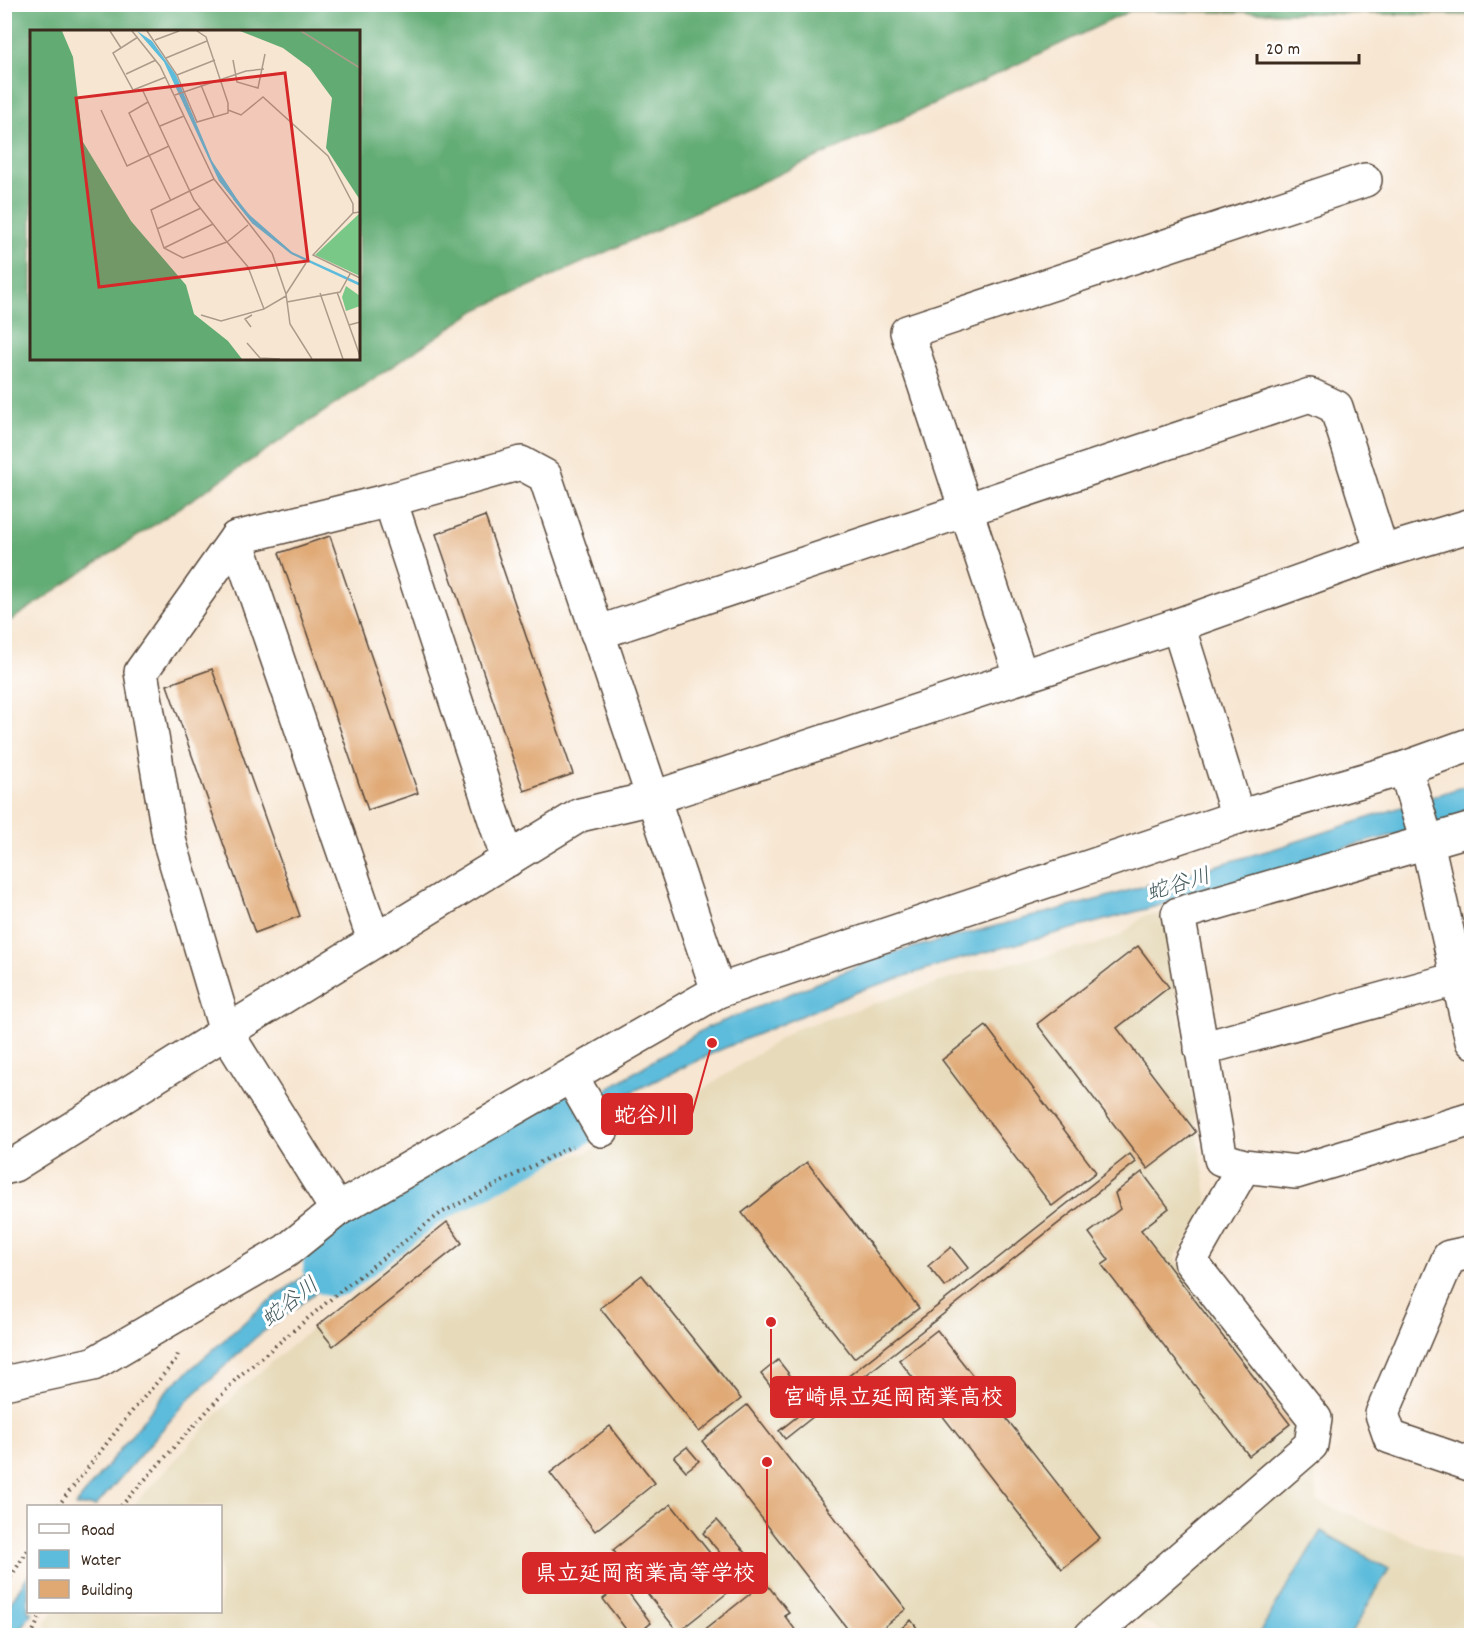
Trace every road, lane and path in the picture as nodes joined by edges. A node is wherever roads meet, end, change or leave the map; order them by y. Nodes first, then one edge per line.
1 (1365, 180) dead end
2 (390, 500) junction
3 (966, 510) junction
4 (1472, 525) edge
5 (237, 538) junction
6 (1382, 552) junction
7 (1178, 625) junction
8 (597, 633) junction
9 (1021, 676) junction
10 (1472, 744) edge
11 (1406, 768) junction
12 (653, 798) junction
13 (1238, 817) junction
14 (1472, 830) edge
15 (1427, 842) junction
16 (508, 860) junction
17 (374, 940) junction
18 (1456, 979) junction
19 (718, 991) junction
20 (226, 1032) junction
21 (1472, 1041) edge
22 (1201, 1049) junction
23 (572, 1077) junction
24 (1472, 1119) edge
25 (599, 1126) joint
26 (1244, 1166) junction
27 (4, 1168) edge
28 (337, 1210) junction
29 (1472, 1252) edge
30 (180, 1351) dead end
31 (4, 1383) edge
32 (1472, 1465) edge
33 (59, 1505) edge
34 (122, 1505) edge
35 (27, 1552) edge
36 (4, 1587) edge
37 (41, 1613) edge
38 (31, 1635) edge
39 (1091, 1635) edge

1 - 3 street
2 - 5 street
2 - 8 street
2 - 16 street
3 - 6 street
3 - 8 street
3 - 9 street
4 - 6 street
5 - 17 street
5 - 20 street
6 - 7 street
7 - 9 street
7 - 13 street
8 - 12 street
9 - 12 street
10 - 11 street
11 - 13 street
11 - 15 street
12 - 16 street
12 - 19 street
13 - 19 street
14 - 15 street
15 - 18 street
15 - 22 street
16 - 17 street
17 - 20 street
18 - 21 street
18 - 22 street
19 - 23 street
20 - 27 street
20 - 28 street
22 - 26 street
23 - 25 street
23 - 28 street
24 - 26 street
25 - 34 path
26 - 39 street
28 - 31 street
29 - 32 street
30 - 33 path
35 - 36 path
37 - 38 path

